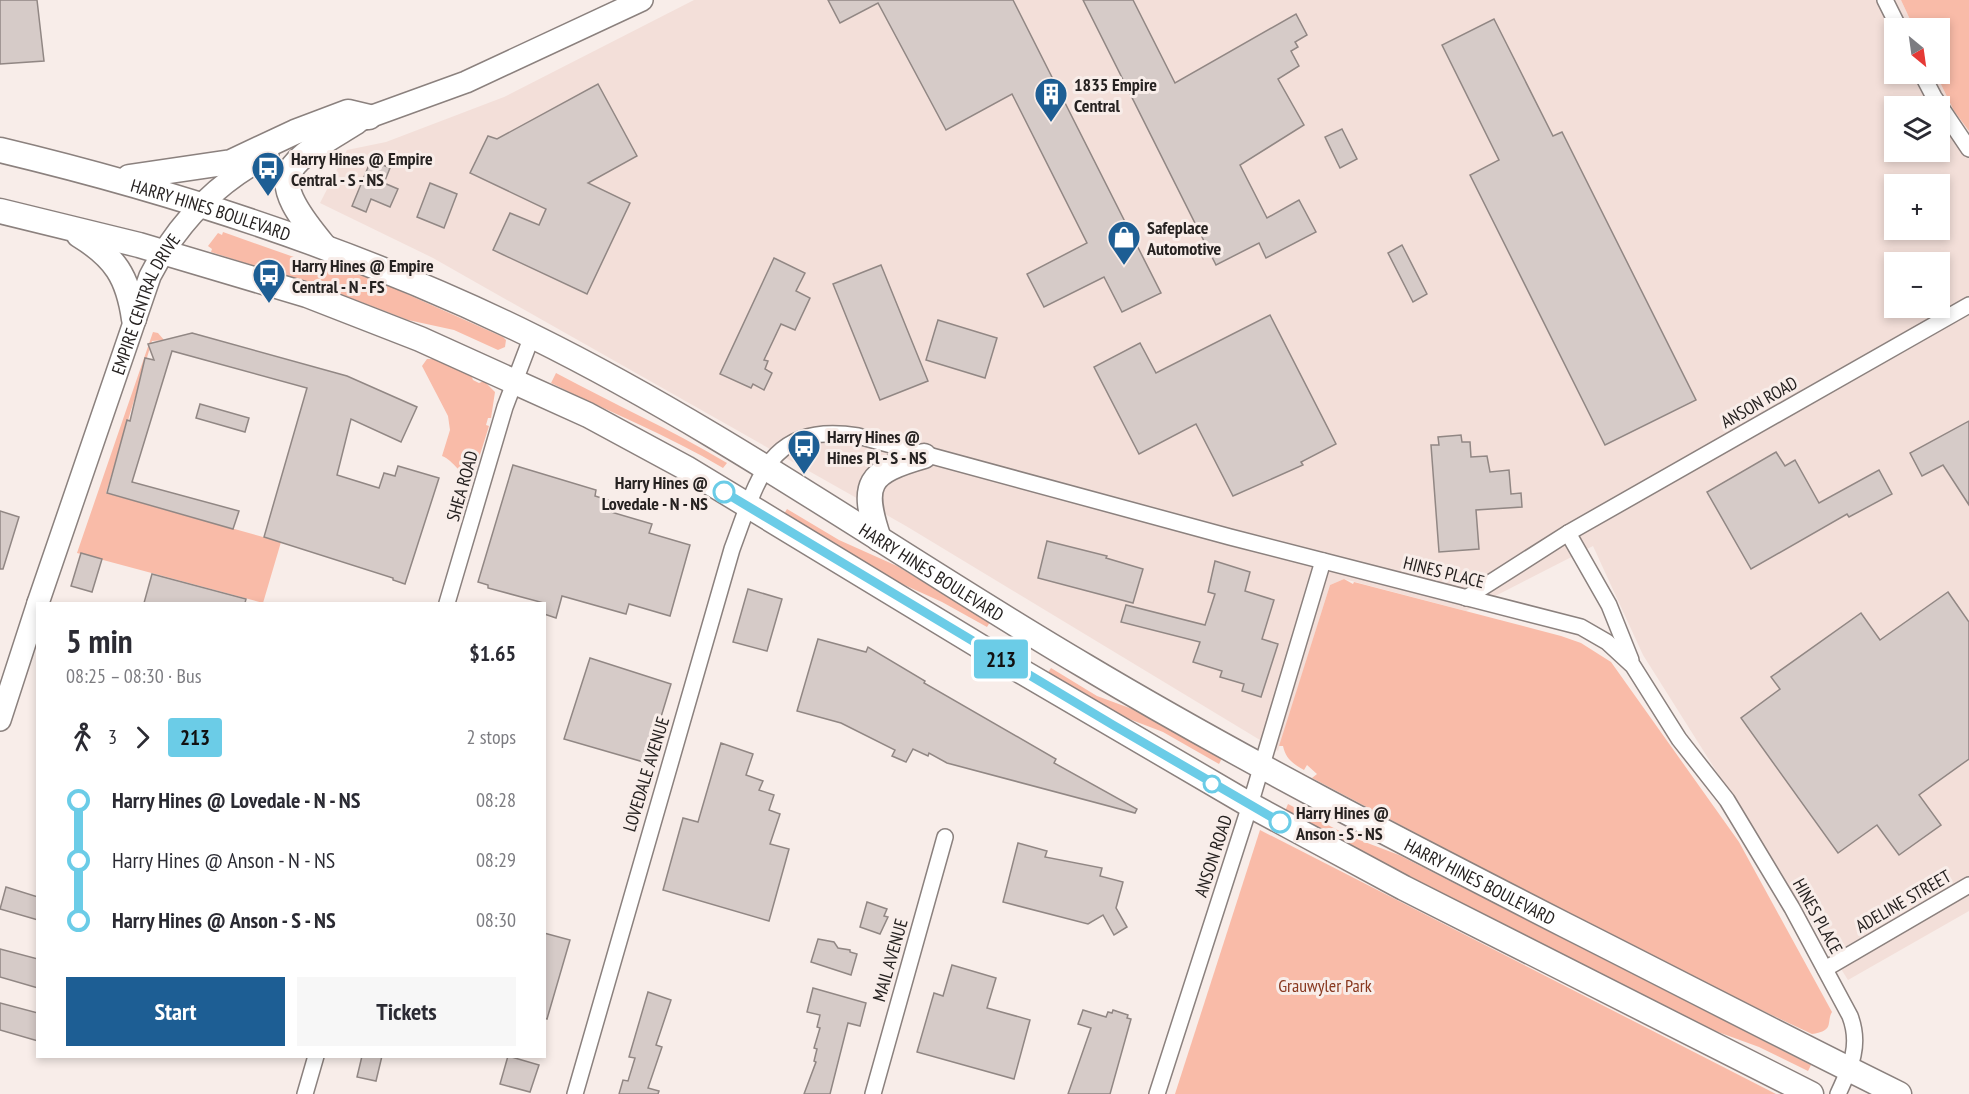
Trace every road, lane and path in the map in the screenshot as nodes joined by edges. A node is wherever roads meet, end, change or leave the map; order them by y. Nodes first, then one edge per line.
1 (642, 0) edge
2 (1885, 0) edge
3 (1894, 18) edge
4 (1927, 84) edge
5 (363, 120) junction
6 (1969, 149) edge
7 (0, 150) edge
8 (101, 174) junction
9 (201, 204) junction
10 (0, 211) edge
11 (64, 226) junction
12 (324, 246) junction
13 (164, 252) junction
14 (1969, 305) edge
15 (134, 319) junction
16 (532, 336) junction
17 (515, 381) junction
18 (924, 456) junction
19 (765, 468) junction
20 (748, 507) junction
21 (1568, 533) junction
22 (879, 539) junction
23 (1323, 561) junction
24 (1466, 598) junction
25 (38, 602) edge
26 (447, 602) edge
27 (36, 609) edge
28 (1035, 635) junction
29 (1014, 666) junction
30 (1633, 666) junction
31 (0, 720) edge
32 (1261, 767) junction
33 (1250, 805) junction
34 (945, 837) dead end
35 (1969, 885) edge
36 (1825, 969) junction
37 (315, 1058) edge
38 (1849, 1069) junction
39 (305, 1094) edge
40 (575, 1094) edge
41 (873, 1094) edge
42 (1157, 1094) edge
43 (1811, 1094) edge
44 (1838, 1094) edge
45 (1899, 1094) edge

1 - 5 street, EMPIRE CENTRAL DRIVE
2 - 3 street
4 - 6 street
5 - 8 main road
5 - 9 street, EMPIRE CENTRAL DRIVE
5 - 12 main road
7 - 8 main road, HARRY HINES BOULEVARD
8 - 9 main road, HARRY HINES BOULEVARD
9 - 12 main road, HARRY HINES BOULEVARD
9 - 13 street, EMPIRE CENTRAL DRIVE
10 - 11 main road
11 - 13 main road
11 - 15 main road
12 - 16 main road, HARRY HINES BOULEVARD
13 - 15 street, EMPIRE CENTRAL DRIVE
13 - 17 main road
14 - 21 street, ANSON ROAD
15 - 25 street, EMPIRE CENTRAL DRIVE
16 - 17 street, SHEA ROAD
16 - 19 main road, HARRY HINES BOULEVARD
17 - 20 main road
17 - 26 street, SHEA ROAD
18 - 19 street, HINES PLACE
18 - 22 main road
18 - 23 street, HINES PLACE
19 - 20 street, LOVEDALE AVENUE
19 - 22 main road, HARRY HINES BOULEVARD
20 - 29 main road
20 - 40 street, LOVEDALE AVENUE
21 - 24 street, ANSON ROAD
21 - 30 street
22 - 28 main road, HARRY HINES BOULEVARD
23 - 24 street, HINES PLACE
23 - 32 street, ANSON ROAD
24 - 30 street, HINES PLACE
27 - 31 street, EMPIRE CENTRAL DRIVE
28 - 29 main road
28 - 32 main road, HARRY HINES BOULEVARD
29 - 33 main road
30 - 36 street, HINES PLACE
32 - 33 street, ANSON ROAD
32 - 38 main road, HARRY HINES BOULEVARD
33 - 42 street, ANSON ROAD
33 - 43 main road
34 - 41 street, MAIL AVENUE
35 - 36 street, ADELINE STREET
36 - 38 street, HINES PLACE
37 - 39 street
38 - 44 street, HINES PLACE
38 - 45 main road, HARRY HINES BOULEVARD

